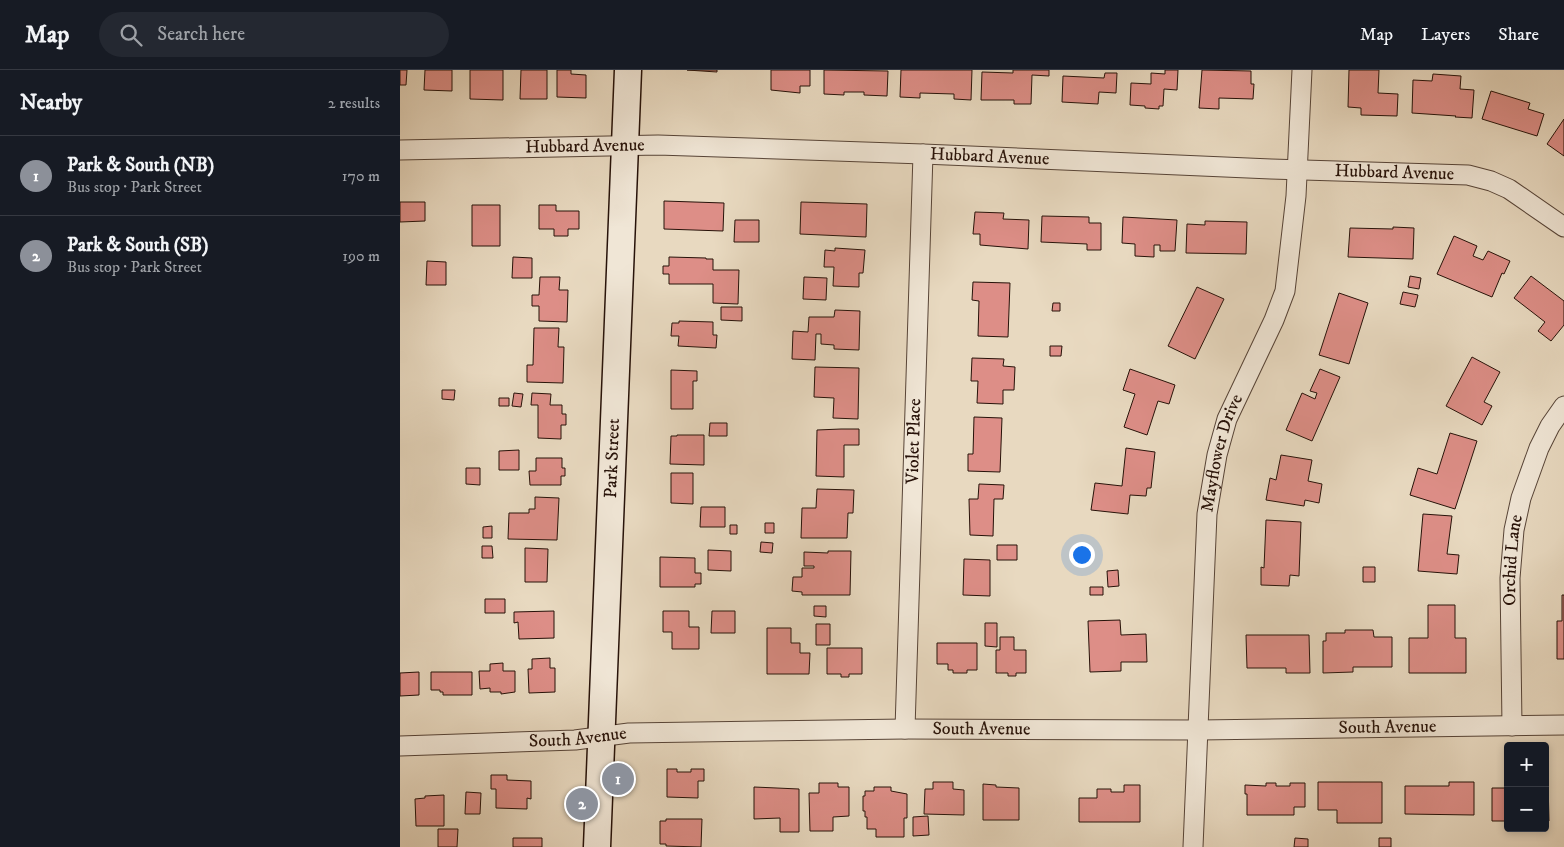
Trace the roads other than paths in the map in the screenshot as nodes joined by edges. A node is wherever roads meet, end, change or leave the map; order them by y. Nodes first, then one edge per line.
1 (628, 70) edge
2 (1302, 70) edge
3 (625, 144) junction
4 (400, 150) edge
5 (923, 154) junction
6 (1298, 170) junction
7 (1564, 227) edge
8 (1564, 406) edge
9 (1512, 726) junction
10 (1564, 726) edge
11 (905, 729) junction
12 (1199, 730) junction
13 (601, 736) junction
14 (400, 746) edge
15 (597, 847) edge
16 (1193, 847) edge

1 - 3 main road, Park Street
2 - 6 street, Mayflower Drive
3 - 4 street, Hubbard Avenue
3 - 5 street, Hubbard Avenue
3 - 13 main road, Park Street
5 - 6 street, Hubbard Avenue
5 - 11 street, Violet Place
6 - 7 street, Hubbard Avenue
6 - 12 street, Mayflower Drive
8 - 9 street, Orchid Lane
9 - 10 street, South Avenue
9 - 12 street, South Avenue
11 - 12 street, South Avenue
11 - 13 street, South Avenue
12 - 16 street, Mayflower Drive
13 - 14 street, South Avenue
13 - 15 main road, Park Street

